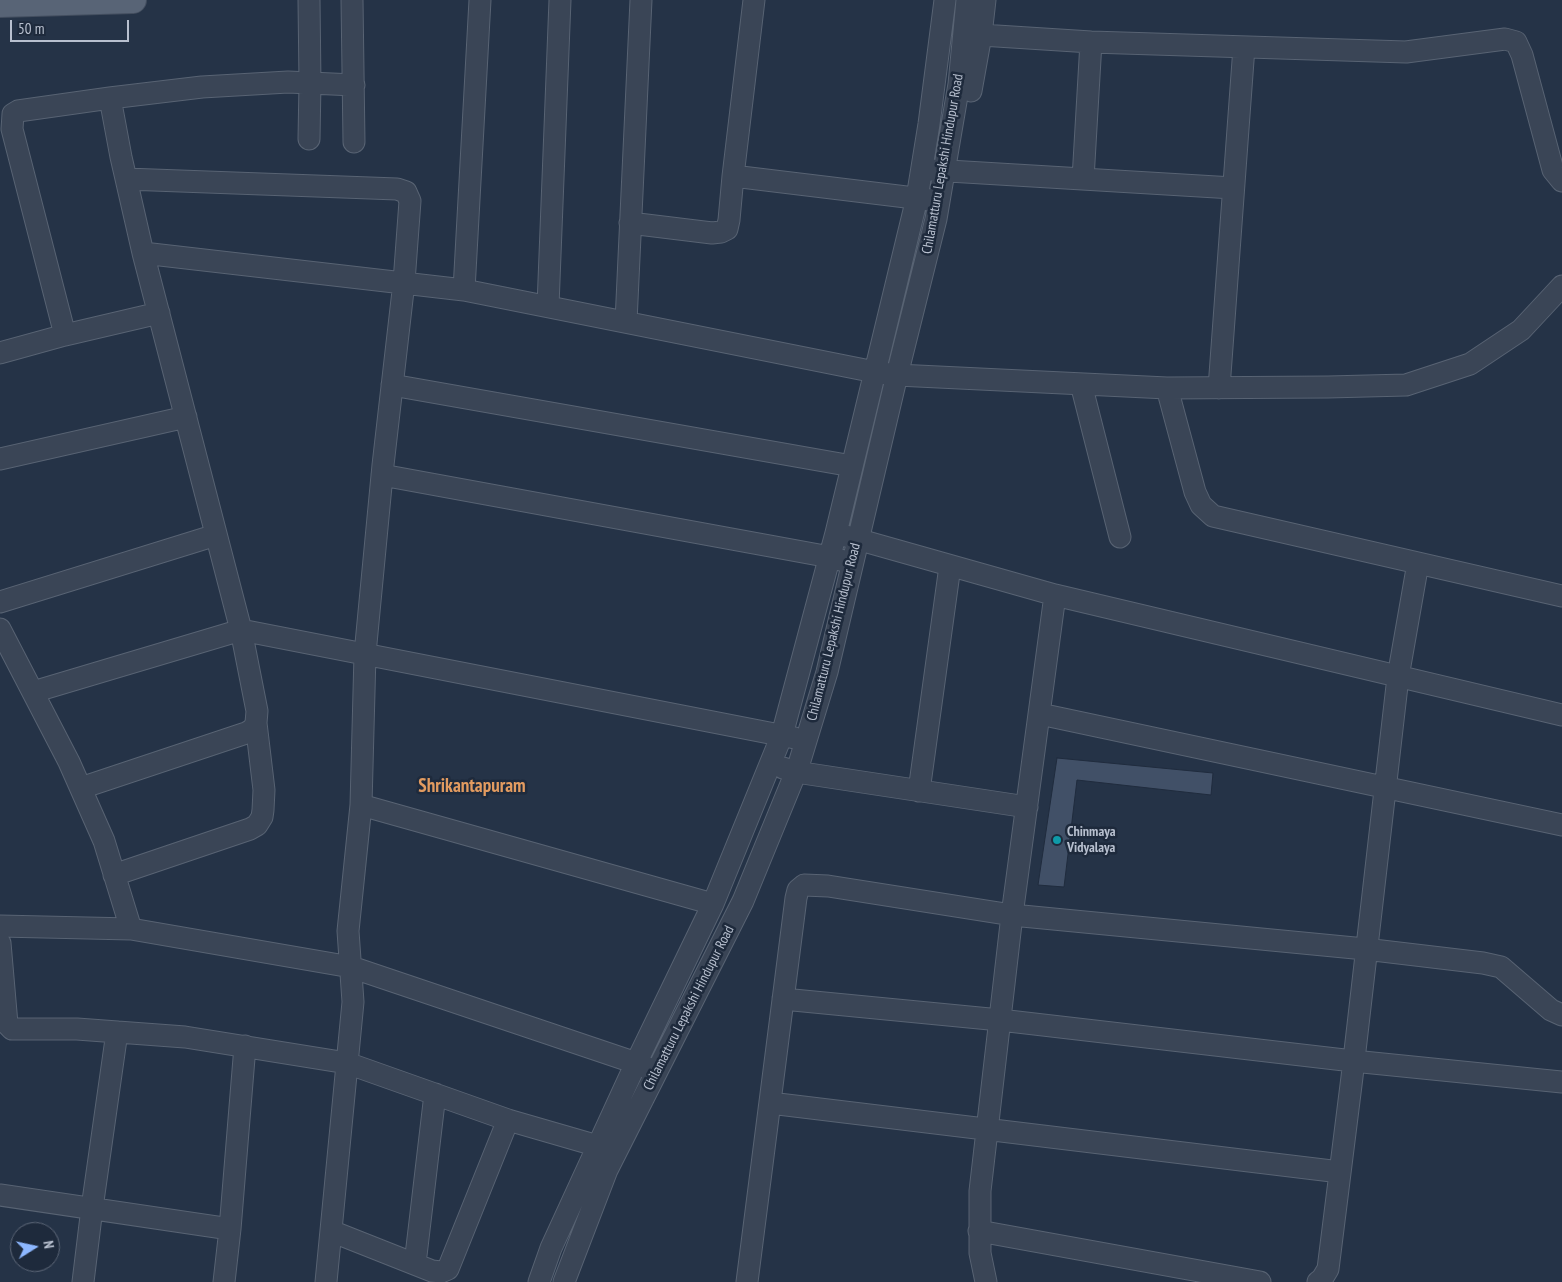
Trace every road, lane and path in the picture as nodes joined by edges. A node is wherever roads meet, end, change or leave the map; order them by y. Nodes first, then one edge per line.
1 (133, 0) edge
2 (309, 0) edge
3 (352, 0) edge
4 (480, 0) edge
5 (560, 0) edge
6 (641, 0) edge
7 (754, 0) edge
8 (945, 0) edge
9 (967, 0) edge
10 (985, 0) edge
11 (0, 4) edge
12 (981, 35) junction
13 (1091, 42) junction
14 (1244, 47) junction
15 (310, 83) junction
16 (354, 85) junction
17 (110, 98) junction
18 (929, 124) junction
19 (6, 125) edge
20 (953, 125) junction
21 (309, 139) dead end
22 (354, 142) dead end
23 (921, 170) junction
24 (944, 172) junction
25 (733, 176) junction
26 (126, 179) junction
27 (1083, 179) junction
28 (1562, 181) edge
29 (1234, 188) junction
30 (917, 198) junction
31 (939, 202) junction
32 (630, 223) junction
33 (143, 253) junction
34 (404, 282) junction
35 (1562, 286) edge
36 (464, 290) junction
37 (548, 306) junction
38 (159, 313) junction
39 (626, 322) junction
40 (65, 335) junction
41 (0, 353) edge
42 (875, 372) junction
43 (896, 375) junction
44 (1081, 384) junction
45 (392, 385) junction
46 (1167, 388) junction
47 (1219, 388) junction
48 (186, 417) junction
49 (0, 459) edge
50 (852, 466) junction
51 (382, 475) junction
52 (836, 533) junction
53 (216, 536) junction
54 (1120, 537) dead end
55 (857, 540) junction
56 (830, 557) junction
57 (1418, 563) junction
58 (852, 564) junction
59 (950, 566) junction
60 (1055, 595) junction
61 (1562, 596) edge
62 (0, 602) edge
63 (0, 630) edge
64 (241, 630) junction
65 (366, 654) junction
66 (1398, 677) junction
67 (33, 692) junction
68 (1040, 714) junction
69 (1562, 715) edge
70 (256, 723) junction
71 (782, 735) junction
72 (806, 740) junction
73 (770, 763) junction
74 (796, 772) junction
75 (1385, 786) junction
76 (81, 788) junction
77 (919, 790) junction
78 (361, 805) junction
79 (1027, 807) junction
80 (1562, 825) edge
81 (114, 875) junction
82 (713, 904) junction
83 (1012, 915) junction
84 (0, 926) edge
85 (131, 929) junction
86 (0, 943) edge
87 (1366, 948) junction
88 (351, 967) junction
89 (783, 998) junction
90 (1562, 1015) edge
91 (1000, 1020) junction
92 (118, 1032) junction
93 (245, 1046) junction
94 (1353, 1061) junction
95 (347, 1063) junction
96 (636, 1063) junction
97 (657, 1072) junction
98 (1562, 1082) edge
99 (435, 1094) junction
100 (770, 1103) junction
101 (508, 1120) junction
102 (987, 1129) junction
103 (598, 1146) junction
104 (1340, 1172) junction
105 (0, 1194) edge
106 (92, 1208) junction
107 (230, 1229) junction
108 (331, 1231) junction
109 (979, 1232) junction
110 (415, 1264) junction
111 (83, 1282) edge
112 (224, 1282) edge
113 (326, 1282) edge
114 (540, 1282) edge
115 (564, 1282) edge
116 (747, 1282) edge
117 (986, 1282) edge
118 (1260, 1282) edge
119 (1318, 1282) edge

1 - 11 main road
2 - 15 street
3 - 16 street
4 - 36 street
5 - 37 street
6 - 32 street
7 - 25 street
8 - 18 street, Chilamatturu Lepakshi Hindupur Road
9 - 20 street, Chilamatturu Lepakshi Hindupur Road
10 - 12 street
12 - 13 street
12 - 20 street
13 - 14 street
13 - 27 street
14 - 28 street
14 - 29 street
15 - 16 street
15 - 17 street
15 - 21 street
16 - 22 street
17 - 19 street
17 - 26 street
18 - 20 street
18 - 23 street, Chilamatturu Lepakshi Hindupur Road
19 - 40 street
20 - 24 street, Chilamatturu Lepakshi Hindupur Road
23 - 24 street
23 - 30 street, Chilamatturu Lepakshi Hindupur Road
24 - 27 street
24 - 31 street, Chilamatturu Lepakshi Hindupur Road
25 - 30 street
25 - 32 street
26 - 33 street
26 - 34 street
27 - 29 street
29 - 47 street
30 - 31 street
30 - 42 street, Chilamatturu Lepakshi Hindupur Road
31 - 43 street, Chilamatturu Lepakshi Hindupur Road
32 - 39 street
33 - 34 street
33 - 38 street
34 - 36 street
34 - 45 street
35 - 47 street
36 - 37 street
37 - 39 street
38 - 40 street
38 - 48 street
39 - 42 street
40 - 41 street
42 - 43 street
42 - 50 street, Chilamatturu Lepakshi Hindupur Road
43 - 44 street
43 - 55 street, Chilamatturu Lepakshi Hindupur Road
44 - 46 street
44 - 54 street
45 - 50 street
45 - 51 street
46 - 47 street
46 - 57 street
48 - 49 street
48 - 53 street
50 - 52 street, Chilamatturu Lepakshi Hindupur Road
51 - 56 street
51 - 65 street
52 - 55 street
52 - 56 street, Chilamatturu Lepakshi Hindupur Road
53 - 62 street
53 - 64 street
55 - 58 street, Chilamatturu Lepakshi Hindupur Road
55 - 59 street
56 - 58 street
56 - 71 street, Chilamatturu Lepakshi Hindupur Road
57 - 61 street
57 - 66 street
58 - 72 street, Chilamatturu Lepakshi Hindupur Road
59 - 60 street
59 - 77 street
60 - 66 street
60 - 68 street
63 - 67 street
64 - 65 street
64 - 67 street
64 - 70 street
65 - 71 street
65 - 78 street
66 - 69 street
66 - 75 street
67 - 76 street
68 - 75 street
68 - 79 street
70 - 76 street
70 - 81 street
71 - 72 street
71 - 73 street, Chilamatturu Lepakshi Hindupur Road
72 - 74 street, Chilamatturu Lepakshi Hindupur Road
73 - 74 street
73 - 82 street, Chilamatturu Lepakshi Hindupur Road
74 - 77 street
74 - 97 street, Chilamatturu Lepakshi Hindupur Road
75 - 80 street
75 - 87 street
76 - 81 street
77 - 79 street
78 - 82 street
78 - 88 street
79 - 83 street
81 - 85 street
82 - 96 street, Chilamatturu Lepakshi Hindupur Road
83 - 87 street
83 - 89 street
83 - 91 street
84 - 85 street
85 - 88 street
86 - 92 street
87 - 90 street
87 - 94 street
88 - 95 street
88 - 96 street
89 - 91 street
89 - 100 street
91 - 94 street
91 - 102 street
92 - 93 street
92 - 106 street
93 - 95 street
93 - 107 street
94 - 98 street
94 - 104 street
95 - 99 street
95 - 108 street
96 - 97 street
96 - 103 street, Chilamatturu Lepakshi Hindupur Road
97 - 115 street, Chilamatturu Lepakshi Hindupur Road
99 - 101 street
99 - 110 street
100 - 102 street
100 - 116 street
101 - 103 street
101 - 110 street
102 - 104 street
102 - 109 street
103 - 114 street, Chilamatturu Lepakshi Hindupur Road
104 - 119 street
105 - 106 street
106 - 107 street
106 - 111 street
107 - 112 street
108 - 110 street
108 - 113 street
109 - 117 street
109 - 118 street

